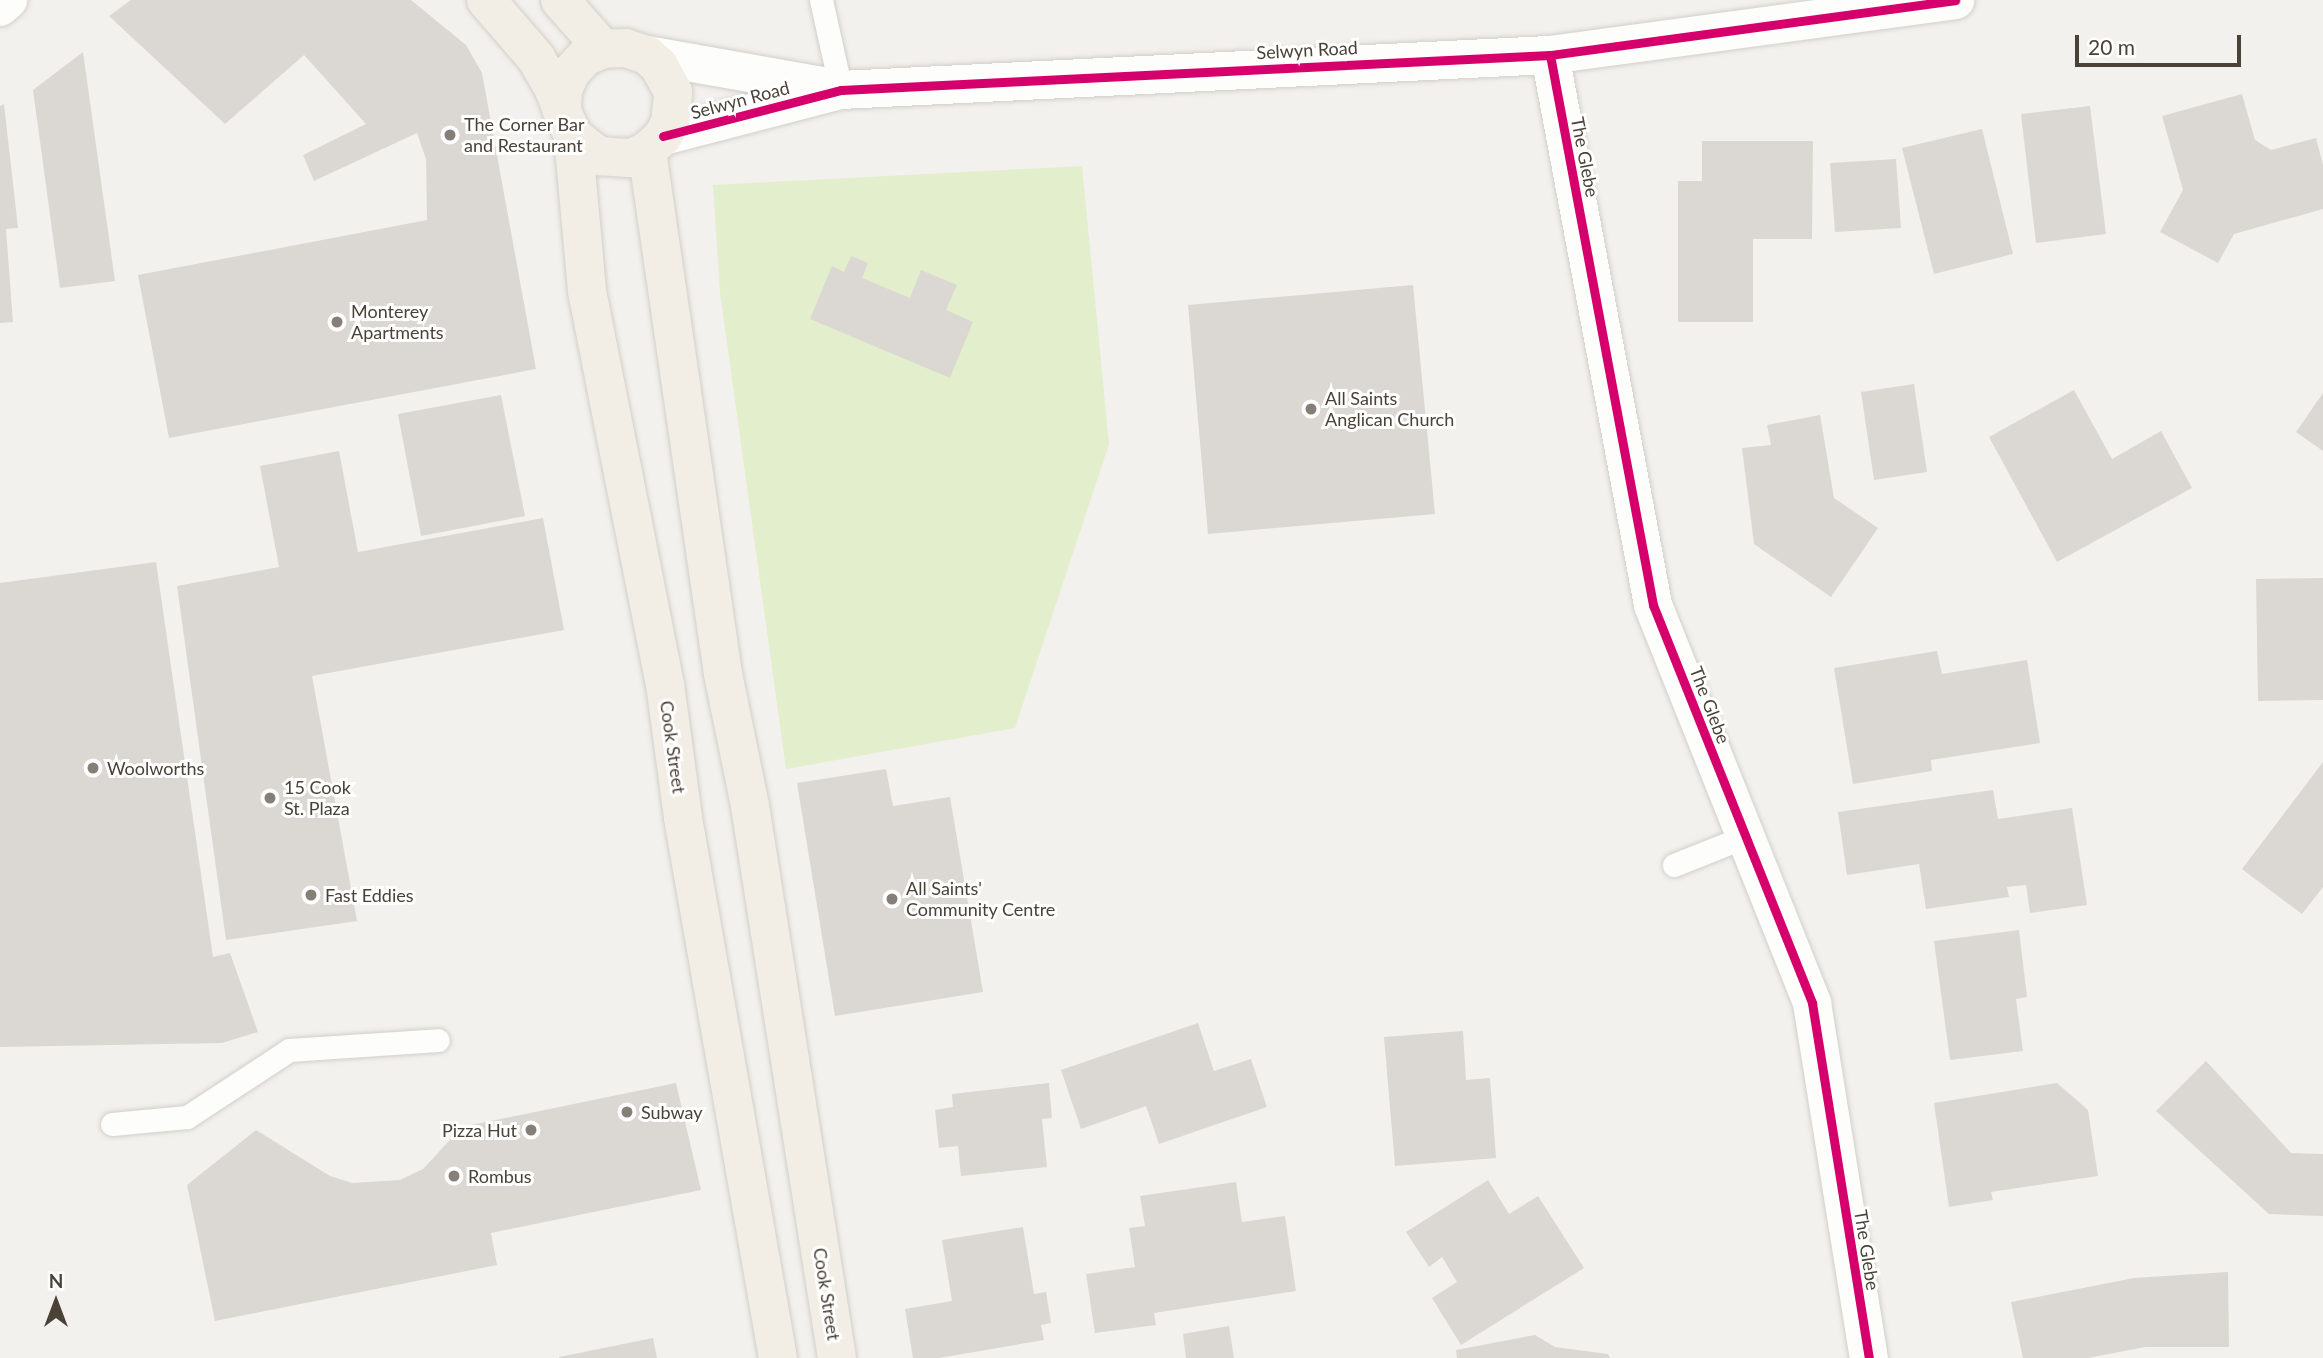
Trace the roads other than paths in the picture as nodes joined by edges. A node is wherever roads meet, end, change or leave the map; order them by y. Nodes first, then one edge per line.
1 (8, 0) edge
2 (486, 0) edge
3 (560, 0) edge
4 (821, 0) edge
5 (1955, 0) edge
6 (0, 7) edge
7 (603, 49) junction
8 (647, 55) junction
9 (1550, 55) junction
10 (841, 90) junction
11 (567, 124) junction
12 (655, 144) junction
13 (1744, 837) junction
14 (1674, 865) dead end
15 (438, 1040) dead end
16 (112, 1124) dead end
17 (778, 1358) edge
18 (837, 1358) edge
19 (1869, 1358) edge

1 - 6 street
2 - 11 main road
3 - 7 main road
4 - 10 lane
5 - 9 street, Selwyn Road
7 - 8 main road
7 - 11 main road
8 - 10 street, Selwyn Road
8 - 12 main road
9 - 10 street, Selwyn Road
9 - 13 street, The Glebe
10 - 12 street, Selwyn Road
11 - 12 main road
11 - 17 main road, Cook Street
12 - 18 main road, Cook Street
13 - 14 lane
13 - 19 street, The Glebe
15 - 16 lane

